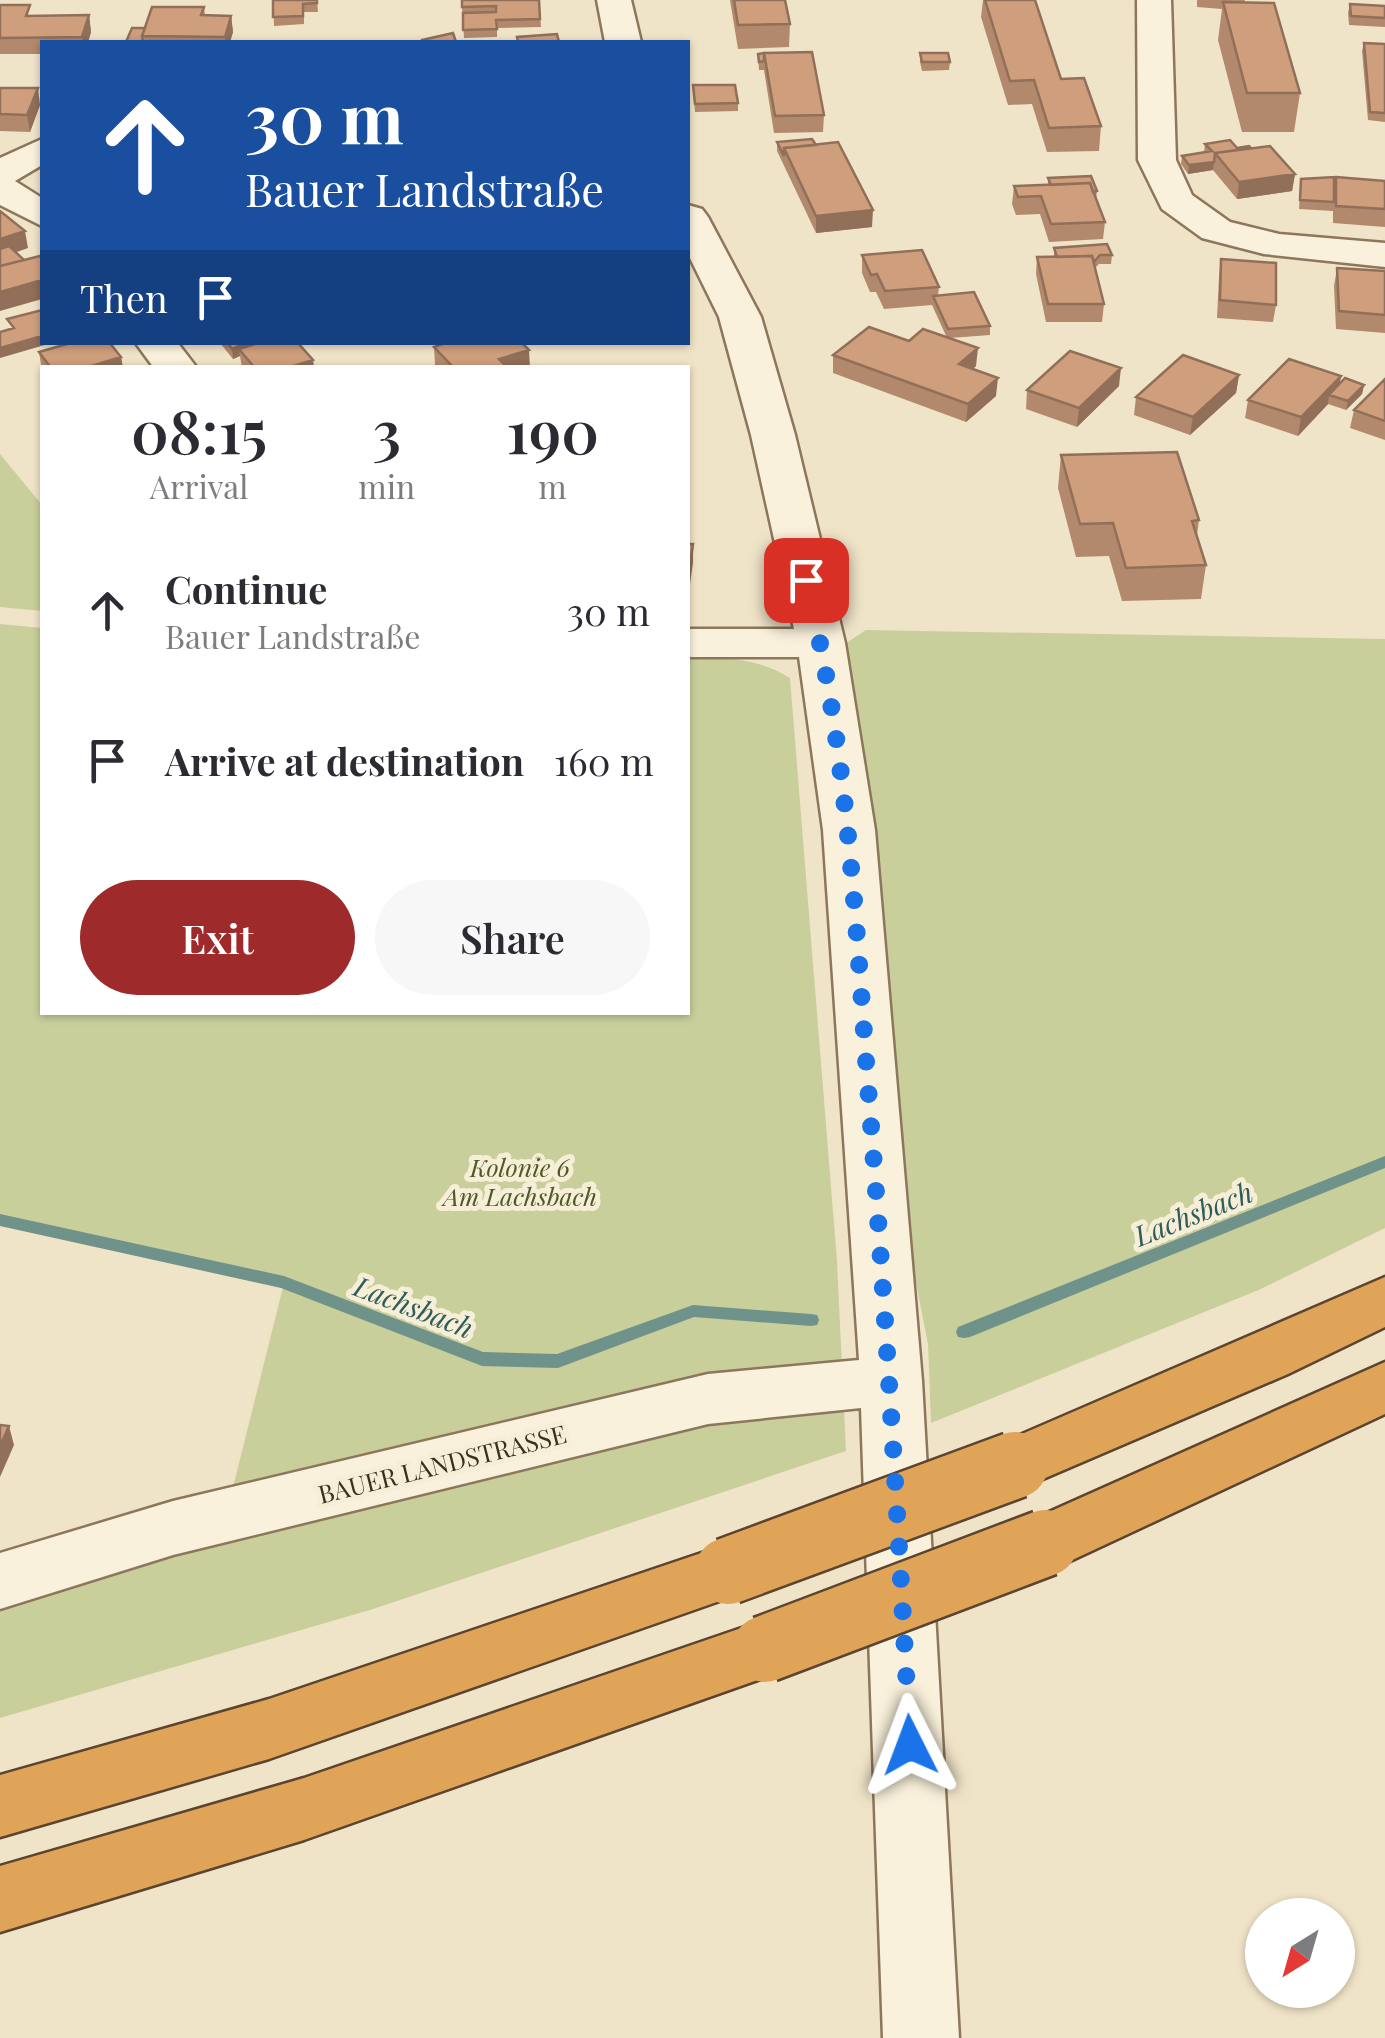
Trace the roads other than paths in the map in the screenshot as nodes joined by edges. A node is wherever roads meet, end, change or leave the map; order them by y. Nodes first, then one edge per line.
1 (614, 0) edge
2 (1154, 0) edge
3 (622, 40) edge
4 (40, 151) edge
5 (0, 174) edge
6 (0, 189) edge
7 (40, 213) edge
8 (690, 221) edge
9 (1385, 255) edge
10 (157, 345) edge
11 (174, 365) edge
12 (690, 643) edge
13 (821, 643) junction
14 (1385, 1300) edge
15 (890, 1381) junction
16 (1385, 1386) edge
17 (0, 1581) edge
18 (0, 1806) edge
19 (0, 1899) edge
20 (921, 2038) edge

1 - 3 street
2 - 9 street
4 - 5 street
6 - 7 street
8 - 13 street
10 - 11 street
12 - 13 street
13 - 15 street
14 - 18 highway, bridge
15 - 17 street, BAUER LANDSTRASSE
15 - 20 street
16 - 19 highway, bridge

